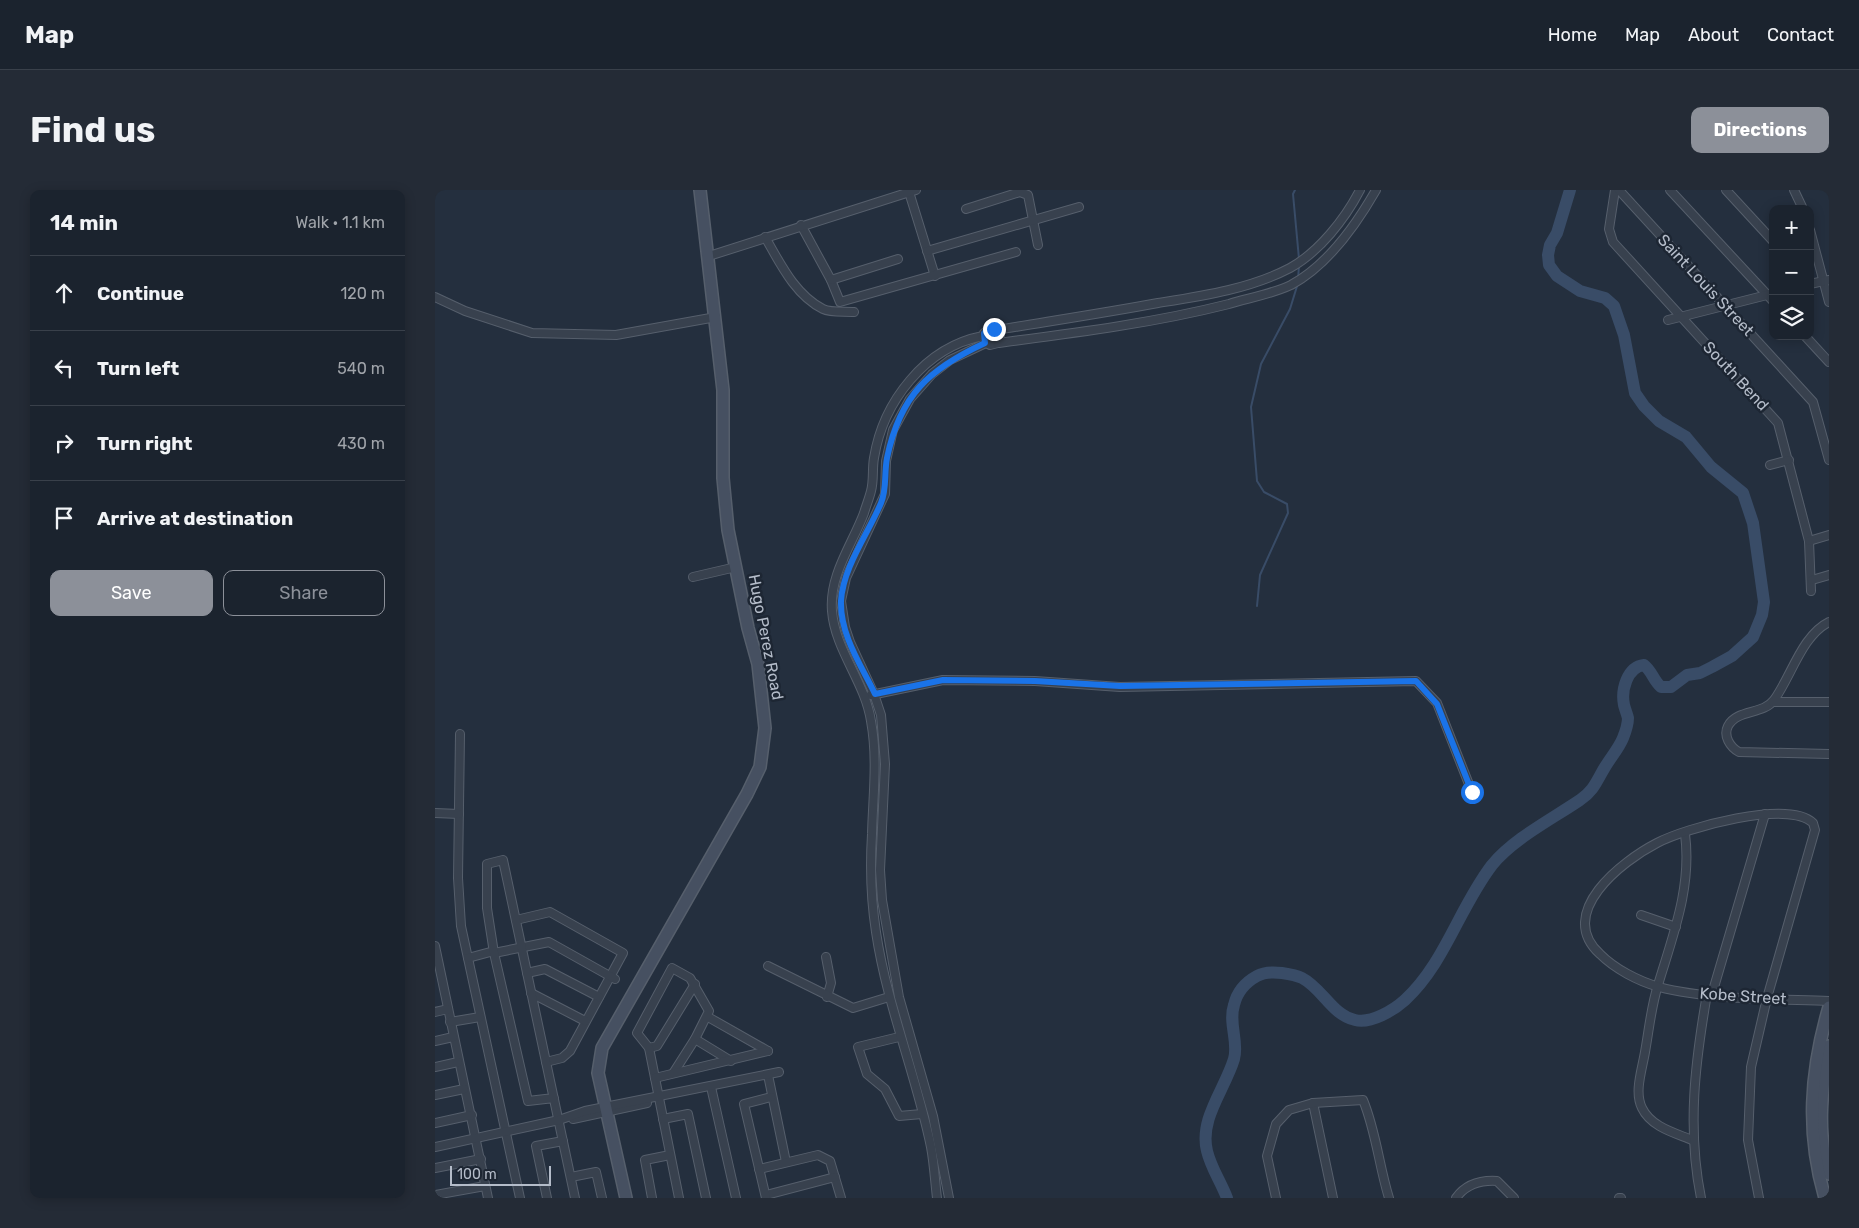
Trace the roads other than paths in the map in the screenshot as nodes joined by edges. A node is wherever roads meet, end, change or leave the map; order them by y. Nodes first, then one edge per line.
1 (700, 190) edge
2 (1360, 190) edge
3 (1376, 190) edge
4 (1617, 190) edge
5 (1671, 190) edge
6 (1726, 190) edge
7 (1794, 190) edge
8 (912, 191) edge
9 (1801, 205) edge
10 (1079, 207) dead end
11 (966, 209) dead end
12 (1034, 219) junction
13 (801, 225) junction
14 (765, 237) junction
15 (1769, 237) edge
16 (1038, 245) dead end
17 (1814, 247) edge
18 (927, 251) junction
19 (1016, 252) dead end
20 (709, 256) junction
21 (897, 259) dead end
22 (935, 276) junction
23 (831, 280) junction
24 (1826, 280) edge
25 (1769, 295) edge
26 (435, 297) edge
27 (1769, 297) edge
28 (1829, 302) edge
29 (1725, 306) junction
30 (854, 312) dead end
31 (716, 317) junction
32 (1681, 317) junction
33 (1669, 320) dead end
34 (997, 330) junction
35 (984, 340) junction
36 (1809, 340) edge
37 (998, 342) junction
38 (1829, 362) edge
39 (1789, 460) junction
40 (1829, 460) edge
41 (1771, 465) dead end
42 (1829, 535) edge
43 (1809, 541) junction
44 (737, 567) junction
45 (1829, 575) edge
46 (693, 577) dead end
47 (1812, 580) junction
48 (1811, 591) dead end
49 (832, 600) junction
50 (841, 601) junction
51 (1829, 622) edge
52 (875, 694) junction
53 (865, 697) junction
54 (1773, 702) junction
55 (1829, 702) edge
56 (460, 734) dead end
57 (1829, 754) edge
58 (1472, 792) dead end
59 (435, 813) edge
60 (459, 814) junction
61 (1765, 814) junction
62 (1685, 834) junction
63 (1641, 915) dead end
64 (515, 920) junction
65 (1676, 927) junction
66 (435, 946) edge
67 (521, 948) junction
68 (494, 952) junction
69 (826, 957) dead end
70 (436, 958) edge
71 (468, 958) junction
72 (768, 966) dead end
73 (527, 973) junction
74 (613, 977) junction
75 (444, 983) junction
76 (695, 984) junction
77 (435, 985) edge
78 (1657, 987) junction
79 (531, 993) junction
80 (1709, 994) junction
81 (599, 997) junction
82 (827, 997) junction
83 (889, 997) junction
84 (1767, 998) junction
85 (1829, 1000) edge
86 (1829, 1008) edge
87 (448, 1009) junction
88 (435, 1012) edge
89 (480, 1017) junction
90 (708, 1017) junction
91 (585, 1021) junction
92 (450, 1022) junction
93 (453, 1037) junction
94 (899, 1037) junction
95 (695, 1039) junction
96 (435, 1041) edge
97 (1829, 1046) edge
98 (649, 1048) junction
99 (731, 1061) junction
100 (458, 1062) junction
101 (546, 1062) junction
102 (435, 1067) edge
103 (674, 1072) junction
104 (779, 1072) dead end
105 (768, 1075) junction
106 (655, 1078) junction
107 (711, 1087) junction
108 (464, 1089) junction
109 (435, 1095) edge
110 (771, 1097) junction
111 (554, 1098) junction
112 (659, 1098) junction
113 (1313, 1103) junction
114 (606, 1110) junction
115 (922, 1114) junction
116 (472, 1115) junction
117 (663, 1119) junction
118 (559, 1120) junction
119 (435, 1123) edge
120 (506, 1132) junction
121 (476, 1138) junction
122 (563, 1140) junction
123 (1692, 1140) junction
124 (435, 1147) edge
125 (670, 1155) junction
126 (481, 1159) junction
127 (786, 1162) junction
128 (435, 1168) edge
129 (759, 1169) junction
130 (1829, 1174) edge
131 (571, 1177) junction
132 (835, 1177) junction
133 (485, 1186) junction
134 (435, 1196) edge
135 (766, 1197) edge
136 (488, 1198) edge
137 (520, 1198) edge
138 (547, 1198) edge
139 (575, 1198) edge
140 (602, 1198) edge
141 (626, 1198) edge
142 (652, 1198) edge
143 (679, 1198) edge
144 (706, 1198) edge
145 (736, 1198) edge
146 (841, 1198) edge
147 (937, 1198) edge
148 (949, 1198) edge
149 (1277, 1198) edge
150 (1333, 1198) edge
151 (1389, 1198) edge
152 (1456, 1198) edge
153 (1514, 1198) edge
154 (1701, 1198) edge
155 (1759, 1198) edge
156 (1825, 1198) edge

1 - 20 street, Hugo Perez Road
2 - 34 street
3 - 37 street
4 - 29 street, Saint Louis Street
4 - 32 street, South Bend
5 - 25 street
6 - 15 street
7 - 9 street
8 - 13 street
8 - 18 street
10 - 12 street
11 - 12 street
12 - 16 street
12 - 18 street
13 - 14 street
13 - 23 street
14 - 20 street
14 - 30 street
17 - 24 street
18 - 22 street
19 - 22 street
20 - 31 street, Hugo Perez Road
21 - 23 street
22 - 23 street
24 - 28 street
26 - 31 street
27 - 29 street
29 - 32 street
29 - 40 street, Saint Louis Street
31 - 44 street, Hugo Perez Road
32 - 33 street
32 - 39 street, South Bend
34 - 35 street
34 - 37 street
35 - 37 street
35 - 49 street
35 - 50 street
36 - 38 street
39 - 41 street
39 - 43 street, South Bend
42 - 43 street
43 - 47 street, South Bend
44 - 46 street
44 - 114 street, Hugo Perez Road
45 - 47 street
47 - 48 street, South Bend
49 - 50 street
49 - 53 street
50 - 52 street
51 - 54 street
52 - 53 street
52 - 58 street
52 - 148 street
53 - 83 street
54 - 55 street
54 - 57 street
56 - 60 street
59 - 60 street
60 - 71 street
61 - 62 street, Kobe Street
61 - 80 street
61 - 84 street, Kobe Street
62 - 65 street
62 - 78 street, Kobe Street
63 - 65 street
64 - 67 street
64 - 68 street
64 - 74 street
65 - 78 street
66 - 70 street
67 - 68 street
67 - 73 street
67 - 74 street
68 - 71 street
68 - 111 street
69 - 82 street
70 - 75 street
71 - 89 street
72 - 82 street
73 - 79 street
73 - 81 street
74 - 81 street
75 - 77 street
75 - 87 street
76 - 90 street
76 - 98 street
76 - 98 street
78 - 80 street, Kobe Street
78 - 123 street
79 - 91 street
79 - 101 street
80 - 84 street, Kobe Street
80 - 123 street
81 - 91 street
82 - 83 street
83 - 94 street
84 - 85 street, Kobe Street
84 - 155 street
86 - 156 street
87 - 88 street
87 - 92 street
89 - 92 street
89 - 120 street
90 - 95 street
90 - 99 street
91 - 101 street
92 - 93 street
93 - 96 street
93 - 100 street
94 - 115 street
94 - 115 street
95 - 99 street
95 - 103 street
97 - 130 street
98 - 106 street
99 - 103 street
100 - 102 street
100 - 108 street
101 - 111 street
103 - 106 street
104 - 105 street
105 - 107 street
105 - 110 street
106 - 112 street
107 - 112 street
107 - 145 street
108 - 109 street
108 - 116 street
110 - 127 street
110 - 129 street
111 - 118 street
112 - 114 street
112 - 117 street
113 - 149 street
113 - 150 street
113 - 151 street
114 - 118 street
114 - 141 street, Hugo Perez Road
115 - 147 street
116 - 119 street
116 - 121 street
117 - 125 street
117 - 144 street
118 - 120 street
118 - 122 street
120 - 121 street
120 - 137 street
121 - 124 street
121 - 126 street
122 - 131 street
122 - 138 street
123 - 154 street
125 - 142 street
125 - 143 street
126 - 128 street
126 - 133 street
127 - 129 street
127 - 132 street
129 - 135 street
131 - 139 street
131 - 140 street
132 - 135 street
132 - 146 street
133 - 134 street
133 - 136 street
152 - 153 street

